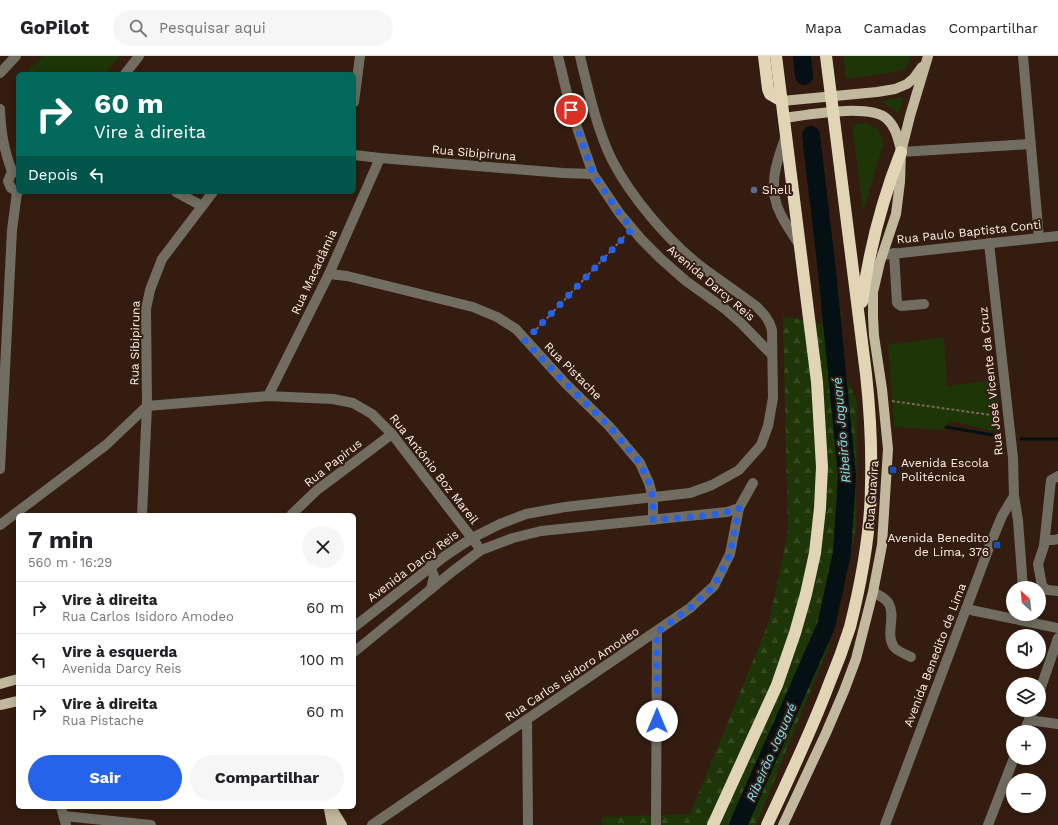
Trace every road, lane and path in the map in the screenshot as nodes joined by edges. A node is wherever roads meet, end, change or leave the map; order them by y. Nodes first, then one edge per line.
1 (16, 56) edge
2 (139, 56) edge
3 (360, 56) edge
4 (558, 56) edge
5 (580, 56) edge
6 (764, 56) edge
7 (776, 56) edge
8 (826, 56) edge
9 (1023, 56) edge
10 (927, 58) edge
11 (127, 72) edge
12 (0, 73) edge
13 (356, 87) edge
14 (831, 96) junction
15 (782, 101) junction
16 (0, 109) edge
17 (833, 112) junction
18 (784, 118) junction
19 (786, 136) junction
20 (1030, 144) junction
21 (901, 152) junction
22 (356, 154) edge
23 (380, 158) junction
24 (15, 171) edge
25 (593, 174) junction
26 (16, 191) edge
27 (18, 194) edge
28 (180, 194) edge
29 (211, 194) edge
30 (202, 206) junction
31 (632, 229) junction
32 (1058, 236) edge
33 (1039, 238) junction
34 (989, 243) junction
35 (800, 246) junction
36 (894, 253) junction
37 (882, 255) junction
38 (329, 274) junction
39 (924, 304) dead end
40 (859, 320) junction
41 (525, 341) junction
42 (772, 355) junction
43 (268, 396) junction
44 (883, 399) junction
45 (147, 406) junction
46 (1008, 417) junction
47 (392, 434) junction
48 (0, 469) edge
49 (1058, 476) edge
50 (753, 483) dead end
51 (1014, 496) junction
52 (653, 498) junction
53 (739, 508) junction
54 (142, 513) edge
55 (293, 513) edge
56 (653, 520) junction
57 (0, 525) edge
58 (472, 538) junction
59 (1058, 539) edge
60 (1045, 540) junction
61 (481, 550) junction
62 (430, 566) junction
63 (1022, 581) edge
64 (431, 589) junction
65 (873, 592) junction
66 (1058, 592) edge
67 (966, 609) junction
68 (1006, 615) edge
69 (1035, 621) edge
70 (356, 625) edge
71 (1058, 628) edge
72 (657, 632) junction
73 (1058, 638) edge
74 (356, 650) edge
75 (911, 657) dead end
76 (1045, 677) edge
77 (16, 680) edge
78 (0, 684) edge
79 (16, 701) edge
80 (0, 705) edge
81 (1030, 717) edge
82 (527, 720) junction
83 (1029, 720) junction
84 (1058, 724) edge
85 (1027, 725) edge
86 (1011, 765) edge
87 (330, 809) edge
88 (331, 809) edge
89 (64, 816) edge
90 (151, 825) edge
91 (332, 825) edge
92 (342, 825) edge
93 (372, 825) edge
94 (528, 825) edge
95 (656, 825) edge
96 (713, 825) edge
97 (767, 825) edge
98 (783, 825) edge
99 (885, 825) edge
100 (988, 825) edge

1 - 12 street
2 - 11 street
3 - 13 street
4 - 25 street, Avenida Darcy Reis
5 - 42 street, Avenida Darcy Reis
6 - 15 highway
7 - 15 highway
8 - 14 highway
9 - 20 street
10 - 14 main road
10 - 21 main road
14 - 15 main road
14 - 17 highway
15 - 18 highway
16 - 24 street
17 - 18 main road
17 - 21 main road
17 - 40 highway
18 - 19 highway
19 - 35 highway
19 - 35 street
20 - 21 street
20 - 33 street
21 - 37 main road, Rua Guavira
21 - 40 highway
22 - 23 street, Rua Sibipiruna
23 - 25 street, Rua Sibipiruna
23 - 38 street, Rua Macadâmia
24 - 26 street
25 - 31 street, Avenida Darcy Reis
27 - 48 street
28 - 30 street
29 - 30 street, Rua Sibipiruna
30 - 45 street, Rua Sibipiruna
31 - 41 path
31 - 42 street, Avenida Darcy Reis
32 - 33 street, Rua Paulo Baptista Conti
33 - 34 street, Rua Paulo Baptista Conti
34 - 36 street, Rua Paulo Baptista Conti
34 - 46 street, Rua José Vicente da Cruz
35 - 96 highway
36 - 37 street, Rua Paulo Baptista Conti
36 - 39 street
37 - 44 main road, Rua Guavira
38 - 41 street, Rua Pistache
38 - 43 street, Rua Macadâmia
40 - 97 highway
41 - 52 street, Rua Pistache
42 - 52 street, Avenida Darcy Reis
43 - 45 street, Rua Antônio Boz Mareil
43 - 47 street, Rua Antônio Boz Mareil
44 - 46 path
44 - 65 main road, Rua Guavira
45 - 54 street, Rua Sibipiruna
45 - 57 street
46 - 51 street, Rua José Vicente da Cruz
47 - 55 street, Rua Papirus
47 - 58 street, Rua Antônio Boz Mareil
49 - 60 street
50 - 53 street
51 - 63 street, Rua José Vicente da Cruz
51 - 67 street, Avenida Benedito de Lima
52 - 56 street, Rua Pistache
52 - 58 street, Avenida Darcy Reis
53 - 56 street
53 - 72 street, Rua Carlos Isidoro Amodeo
56 - 61 street
58 - 61 street, Rua Antônio Boz Mareil
58 - 62 street, Avenida Darcy Reis
59 - 60 street
60 - 66 street
61 - 64 street
62 - 64 street
62 - 70 street, Avenida Darcy Reis
64 - 74 street
65 - 75 street
65 - 98 main road, Rua Guavira
67 - 68 street
67 - 99 street, Avenida Benedito de Lima
69 - 71 street
72 - 82 street, Rua Carlos Isidoro Amodeo
72 - 95 street
73 - 76 street
77 - 78 main road
79 - 80 main road
81 - 83 street
82 - 93 street, Rua Carlos Isidoro Amodeo
82 - 94 street
83 - 84 street
83 - 85 street
86 - 100 street
87 - 91 main road
88 - 92 main road
89 - 90 street

